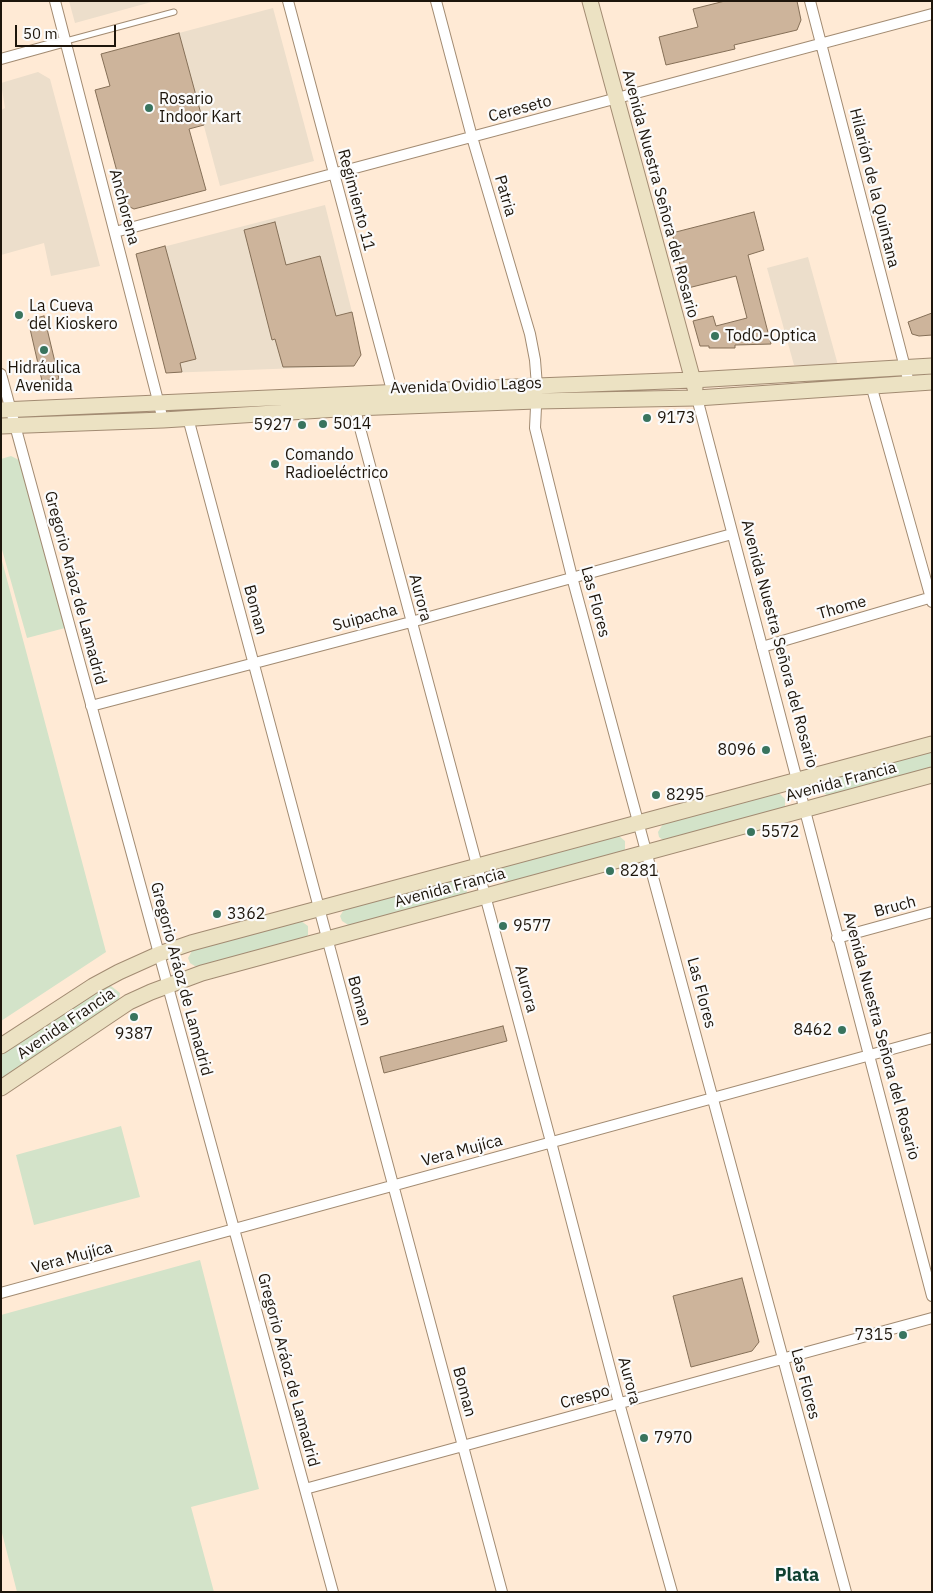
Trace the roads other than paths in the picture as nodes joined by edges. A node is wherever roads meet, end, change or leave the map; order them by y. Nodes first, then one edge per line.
1 (54, 1) edge
2 (288, 1) edge
3 (436, 1) edge
4 (590, 1) edge
5 (810, 1) edge
6 (174, 12) dead end
7 (932, 14) edge
8 (66, 41) junction
9 (821, 44) junction
10 (1, 59) edge
11 (616, 98) junction
12 (472, 137) junction
13 (334, 174) junction
14 (115, 232) junction
15 (932, 366) edge
16 (905, 368) junction
17 (1, 374) edge
18 (693, 380) junction
19 (932, 382) edge
20 (909, 383) junction
21 (871, 385) junction
22 (536, 393) junction
23 (697, 398) junction
24 (394, 399) junction
25 (353, 401) junction
26 (159, 403) junction
27 (6, 410) edge
28 (188, 418) junction
29 (163, 420) junction
30 (8, 426) edge
31 (732, 534) junction
32 (572, 577) junction
33 (931, 599) edge
34 (410, 622) junction
35 (762, 647) junction
36 (254, 663) junction
37 (91, 706) junction
38 (932, 744) edge
39 (932, 775) edge
40 (796, 781) junction
41 (804, 810) junction
42 (639, 823) junction
43 (647, 852) junction
44 (477, 867) junction
45 (485, 896) junction
46 (320, 909) junction
47 (932, 912) edge
48 (837, 938) junction
49 (327, 939) junction
50 (159, 954) junction
51 (167, 985) junction
52 (932, 1038) edge
53 (1, 1046) edge
54 (868, 1056) junction
55 (1, 1088) edge
56 (714, 1097) junction
57 (551, 1142) junction
58 (393, 1185) junction
59 (234, 1229) junction
60 (1, 1293) edge
61 (932, 1296) edge
62 (932, 1318) edge
63 (783, 1358) junction
64 (619, 1403) junction
65 (463, 1446) junction
66 (305, 1489) junction
67 (333, 1592) edge
68 (502, 1592) edge
69 (672, 1592) edge
70 (846, 1592) edge

1 - 8 street, Anchorena
2 - 13 street, Regimiento 11
3 - 12 street, Patria
4 - 11 street, Avenida Nuestra Señora del Rosario
5 - 9 street, Hilarión de la Quintana
6 - 8 lane
7 - 9 street, Cereseto
8 - 10 street
8 - 14 street, Anchorena
9 - 11 street, Cereseto
9 - 16 street, Hilarión de la Quintana
11 - 12 street, Cereseto
11 - 18 street, Avenida Nuestra Señora del Rosario
12 - 13 street, Cereseto
12 - 22 street, Patria
13 - 14 street, Cereseto
13 - 24 street, Regimiento 11
14 - 26 street, Anchorena
15 - 16 street, Avenida Ovidio Lagos
16 - 18 street, Avenida Ovidio Lagos
16 - 20 street, Hilarión de la Quintana
17 - 27 street, Gregorio Aráoz de Lamadrid
18 - 22 street, Avenida Ovidio Lagos
18 - 23 street, Avenida Nuestra Señora del Rosario
19 - 20 street, Avenida Ovidio Lagos
20 - 21 street, Avenida Ovidio Lagos
21 - 23 street, Avenida Ovidio Lagos
21 - 33 street
22 - 23 street, Avenida Ovidio Lagos
22 - 24 street, Avenida Ovidio Lagos
22 - 32 street, Las Flores
23 - 31 street, Avenida Nuestra Señora del Rosario
24 - 25 street, Avenida Ovidio Lagos
25 - 26 street, Avenida Ovidio Lagos
25 - 28 street, Avenida Ovidio Lagos
25 - 34 street, Aurora
26 - 27 street, Avenida Ovidio Lagos
26 - 29 street, Anchorena
27 - 30 street, Gregorio Aráoz de Lamadrid
28 - 29 street, Avenida Ovidio Lagos
28 - 36 street, Boman
29 - 30 street, Avenida Ovidio Lagos
30 - 37 street, Gregorio Aráoz de Lamadrid
31 - 32 street, Suipacha
31 - 35 street, Avenida Nuestra Señora del Rosario
32 - 34 street, Suipacha
32 - 42 street, Las Flores
33 - 35 street, Thome
34 - 36 street, Suipacha
34 - 44 street, Aurora
35 - 40 street, Avenida Nuestra Señora del Rosario
36 - 37 street, Suipacha
36 - 46 street, Boman
37 - 50 street, Gregorio Aráoz de Lamadrid
38 - 40 street, Avenida Francia
39 - 41 street, Avenida Francia
40 - 41 street, Avenida Nuestra Señora del Rosario
40 - 42 street, Avenida Francia
41 - 43 street, Avenida Francia
41 - 48 street, Avenida Nuestra Señora del Rosario
42 - 43 street, Las Flores
42 - 44 street, Avenida Francia
43 - 45 street, Avenida Francia
43 - 56 street, Las Flores
44 - 45 street, Aurora
44 - 46 street, Avenida Francia
45 - 49 street, Avenida Francia
45 - 57 street, Aurora
46 - 49 street, Boman
46 - 50 street, Avenida Francia
47 - 48 street, Bruch
48 - 54 street, Avenida Nuestra Señora del Rosario
49 - 51 street, Avenida Francia
49 - 58 street, Boman
50 - 51 street, Gregorio Aráoz de Lamadrid
50 - 53 street, Avenida Francia
51 - 55 street, Avenida Francia
51 - 59 street, Gregorio Aráoz de Lamadrid
52 - 54 street, Vera Mujíca
54 - 56 street, Vera Mujíca
54 - 61 street, Avenida Nuestra Señora del Rosario
56 - 57 street, Vera Mujíca
56 - 63 street, Las Flores
57 - 58 street, Vera Mujíca
57 - 64 street, Aurora
58 - 59 street, Vera Mujíca
58 - 65 street, Boman
59 - 60 street, Vera Mujíca
59 - 66 street, Gregorio Aráoz de Lamadrid
62 - 63 street, Crespo
63 - 64 street, Crespo
63 - 70 street, Las Flores
64 - 65 street, Crespo
64 - 69 street, Aurora
65 - 66 street, Crespo
65 - 68 street, Boman
66 - 67 street, Gregorio Aráoz de Lamadrid

